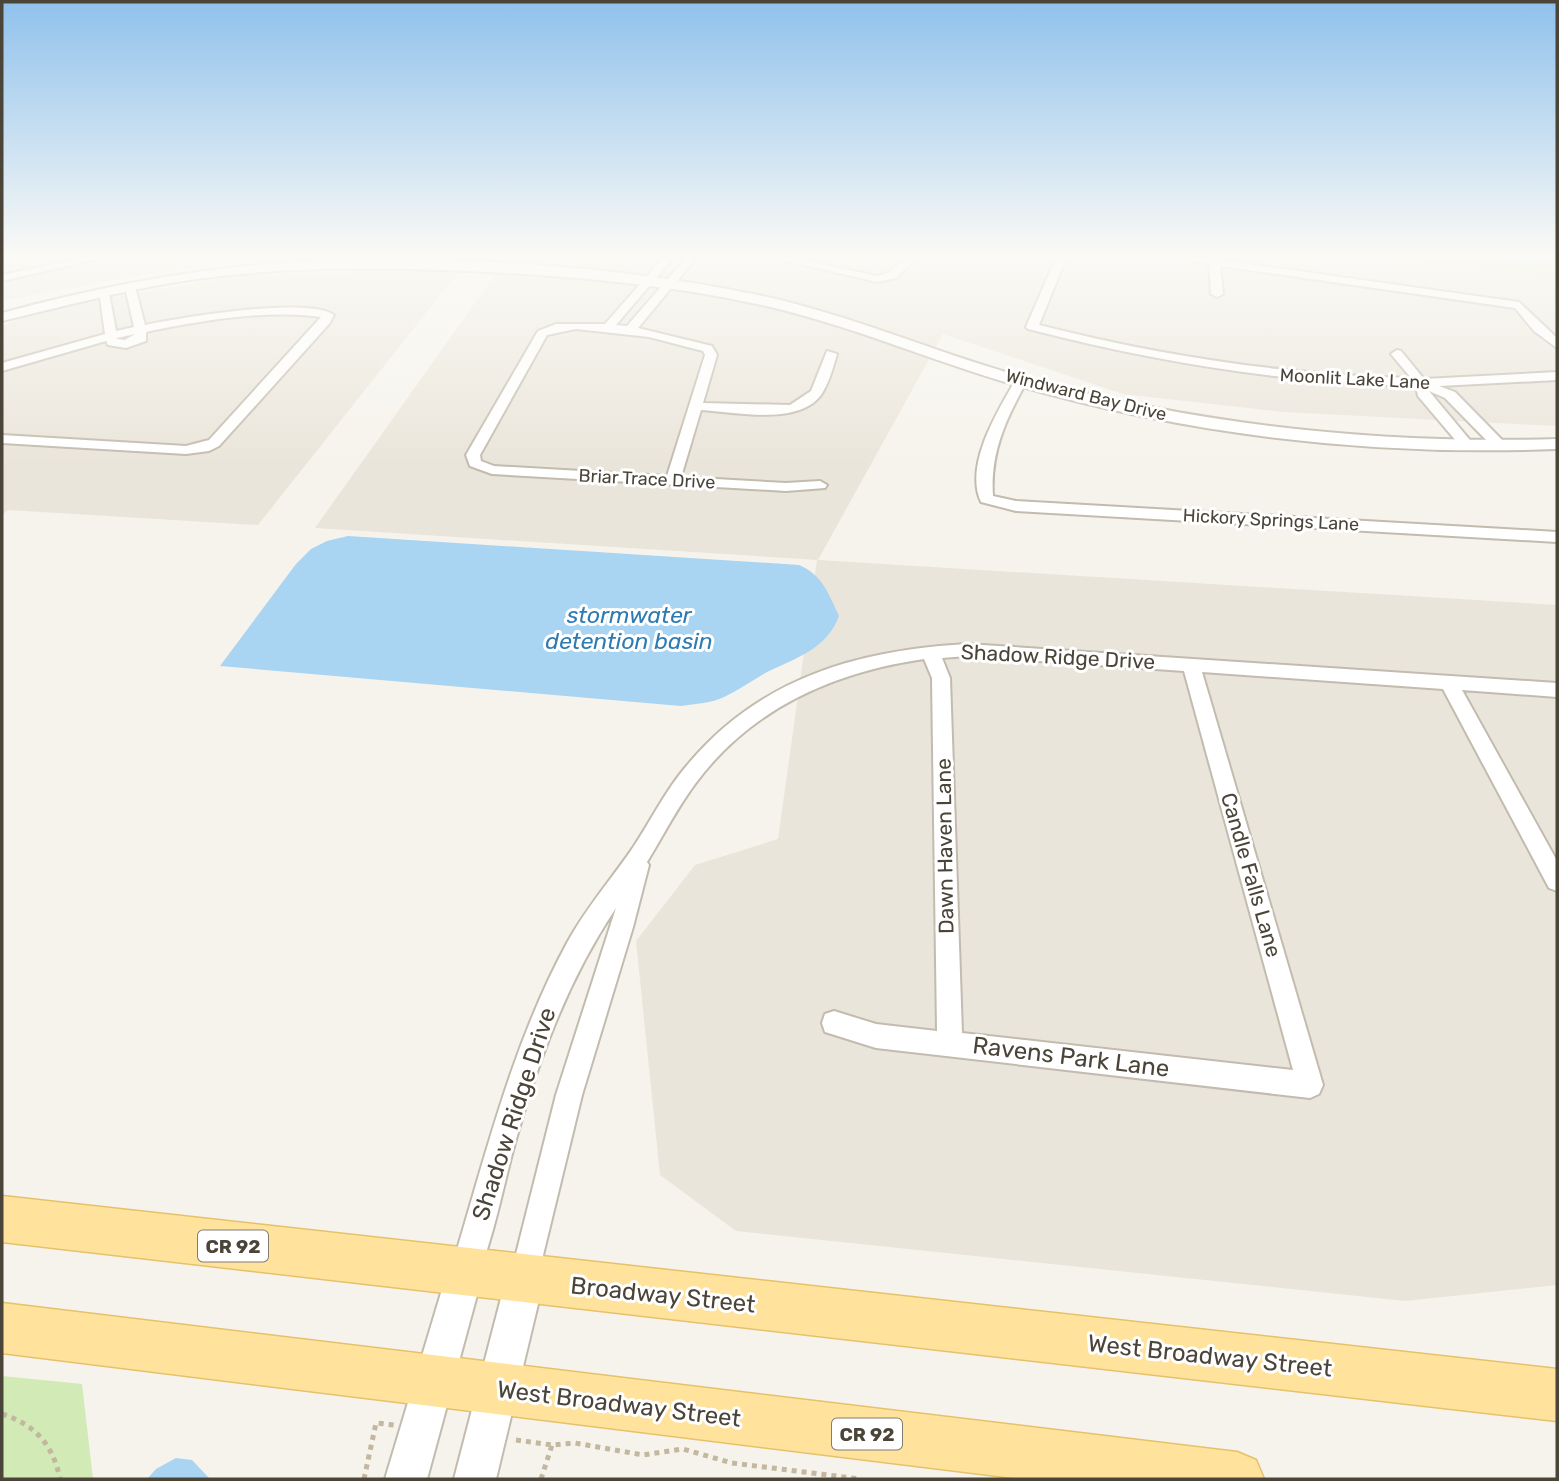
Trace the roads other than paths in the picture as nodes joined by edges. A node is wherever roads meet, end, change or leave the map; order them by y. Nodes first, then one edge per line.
1 (110, 327) edge
2 (154, 327) edge
3 (320, 327) edge
4 (631, 327) edge
5 (863, 327) edge
6 (1032, 327) edge
7 (1536, 327) edge
8 (607, 328) joint
9 (141, 329) joint
10 (629, 330) junction
11 (112, 335) junction
12 (1557, 344) edge
13 (831, 354) dead end
14 (1397, 354) dead end
15 (2, 367) edge
16 (1557, 376) edge
17 (1021, 381) junction
18 (1422, 384) junction
19 (695, 406) junction
20 (2, 439) edge
21 (1557, 444) edge
22 (1467, 445) junction
23 (1500, 446) junction
24 (673, 480) junction
25 (820, 485) dead end
26 (1557, 537) edge
27 (930, 651) junction
28 (1191, 665) junction
29 (1448, 682) junction
30 (1557, 690) edge
31 (641, 854) junction
32 (1557, 881) edge
33 (834, 1023) dead end
34 (950, 1044) junction
35 (1310, 1085) joint
36 (2, 1219) edge
37 (465, 1273) junction
38 (525, 1279) junction
39 (862, 1317) joint
40 (2, 1328) edge
41 (435, 1381) junction
42 (1557, 1395) edge
43 (492, 1412) junction
44 (406, 1479) edge
45 (475, 1479) edge
46 (1237, 1479) edge

1 - 11 street
2 - 9 street
3 - 20 street
4 - 10 street
5 - 17 street, Windward Bay Drive
6 - 18 street, Moonlit Lake Lane
7 - 12 street
8 - 10 street
8 - 24 street, Briar Trace Drive
9 - 11 street
10 - 19 street
11 - 15 street
13 - 19 street
14 - 18 street
16 - 18 street, Moonlit Lake Lane
17 - 22 street, Windward Bay Drive
17 - 26 street, Hickory Springs Lane
18 - 22 street
18 - 23 street
19 - 24 street
21 - 23 street, Windward Bay Drive
22 - 23 street, Windward Bay Drive
24 - 25 street, Briar Trace Drive
27 - 28 street, Shadow Ridge Drive
27 - 31 street, Shadow Ridge Drive
27 - 34 street, Dawn Haven Lane
28 - 29 street, Shadow Ridge Drive
28 - 35 street, Candle Falls Lane
29 - 30 street, Shadow Ridge Drive
29 - 32 street
31 - 37 street, Shadow Ridge Drive
31 - 38 street, Shadow Ridge Drive
33 - 34 street, Ravens Park Lane
34 - 35 street, Ravens Park Lane
36 - 37 main road, CR 92
37 - 38 main road, Broadway Street / CR 92
37 - 41 street
38 - 39 main road, Broadway Street / CR 92
38 - 43 street
39 - 42 main road, West Broadway Street / CR 92
40 - 41 main road, West Broadway Street / CR 92
41 - 43 main road, West Broadway Street / CR 92
41 - 44 street
43 - 45 street
43 - 46 main road, West Broadway Street / CR 92

